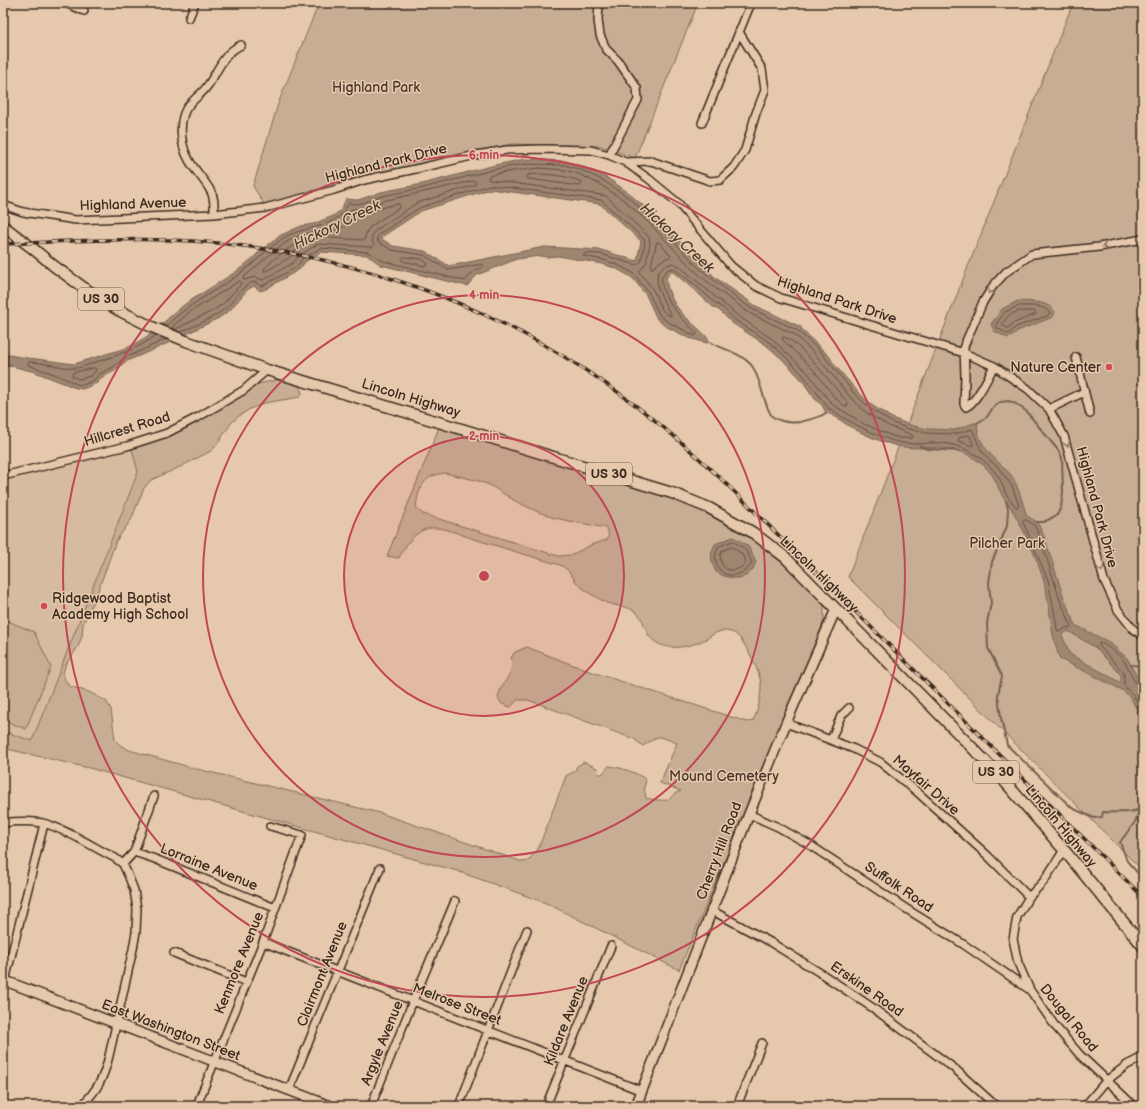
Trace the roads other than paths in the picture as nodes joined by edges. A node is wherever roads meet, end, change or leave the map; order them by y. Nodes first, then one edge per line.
1 (65, 3) edge
2 (195, 3) edge
3 (599, 3) edge
4 (750, 3) edge
5 (84, 11) dead end
6 (189, 18) dead end
7 (739, 32) junction
8 (242, 45) dead end
9 (702, 123) dead end
10 (609, 155) junction
11 (625, 162) junction
12 (3, 205) edge
13 (264, 208) joint
14 (214, 214) junction
15 (3, 226) edge
16 (3, 234) edge
17 (1143, 238) edge
18 (54, 266) junction
19 (964, 353) junction
20 (1076, 357) dead end
21 (994, 366) junction
22 (267, 370) junction
23 (1084, 392) junction
24 (1049, 409) junction
25 (1090, 414) dead end
26 (3, 476) edge
27 (836, 609) junction
28 (1143, 636) edge
29 (849, 708) dead end
30 (786, 723) junction
31 (831, 740) junction
32 (154, 796) dead end
33 (749, 814) junction
34 (3, 823) edge
35 (44, 824) junction
36 (270, 826) dead end
37 (1064, 850) junction
38 (134, 852) junction
39 (123, 864) junction
40 (380, 868) dead end
41 (1029, 897) junction
42 (455, 901) dead end
43 (275, 908) junction
44 (711, 910) junction
45 (527, 930) dead end
46 (262, 942) junction
47 (611, 946) dead end
48 (1143, 946) edge
49 (174, 953) dead end
50 (337, 972) junction
51 (246, 982) junction
52 (4, 983) edge
53 (1030, 990) junction
54 (413, 1001) junction
55 (116, 1023) junction
56 (488, 1030) junction
57 (762, 1043) dead end
58 (1143, 1057) edge
59 (564, 1060) junction
60 (215, 1061) junction
61 (1106, 1081) junction
62 (289, 1090) junction
63 (642, 1091) junction
64 (199, 1100) dead end
65 (82, 1106) edge
66 (330, 1106) edge
67 (371, 1106) edge
68 (459, 1106) edge
69 (546, 1106) edge
70 (636, 1106) edge
71 (737, 1106) edge
72 (996, 1106) edge
73 (1085, 1106) edge
74 (1134, 1106) edge

1 - 5 street
2 - 6 street
3 - 10 street
4 - 7 street
7 - 9 street
7 - 11 street
8 - 14 street
10 - 11 street, Highland Park Drive
10 - 13 street, Highland Park Drive
11 - 19 street, Highland Park Drive
12 - 14 street, Highland Avenue
13 - 14 street, Highland Avenue
15 - 18 main road, Lincoln Highway / US 30
16 - 18 main road, Lincoln Highway / US 30
17 -> 19 street
18 - 22 main road, Lincoln Highway / US 30
19 - 21 street, Highland Park Drive
19 - 21 street
20 - 23 street
21 - 24 street, Highland Park Drive
22 - 26 street, Hillcrest Road
22 - 27 main road, Lincoln Highway / US 30
23 - 24 street
23 - 25 street
24 -> 28 street, Highland Park Drive
27 - 30 street, Cherry Hill Road
27 - 37 main road, Lincoln Highway / US 30
29 - 31 street
30 - 31 street, Mayfair Drive
30 - 33 street, Cherry Hill Road
31 - 41 street, Mayfair Drive
32 - 38 street
33 - 44 street, Cherry Hill Road
33 - 53 street, Suffolk Road
34 - 35 street
35 - 39 street
35 - 52 street
36 - 43 street, Kenmore Avenue
37 - 41 street, Dougal Road
37 - 48 main road, Lincoln Highway / US 30
38 - 39 street
38 - 43 street, Lorraine Avenue
39 - 55 street
40 - 50 street, Clairmont Avenue
41 - 53 street, Dougal Road
42 - 54 street, Argyle Avenue
43 - 46 street, Kenmore Avenue
44 - 63 street, Cherry Hill Road
44 - 72 street, Erskine Road
45 - 56 street
46 - 50 street, Melrose Street
46 - 51 street, Kenmore Avenue
47 - 59 street, Kildare Avenue
49 - 51 street
50 - 54 street, Melrose Street
50 - 62 street, Clairmont Avenue
51 - 60 street, Kenmore Avenue
52 - 55 street, East Washington Street
53 - 61 street, Dougal Road
54 - 56 street, Melrose Street
54 - 67 street, Argyle Avenue
55 - 60 street, East Washington Street
55 - 65 street
56 - 59 street, Melrose Street
56 - 68 street
57 - 71 street
58 - 61 street
59 - 63 street, Melrose Street
59 - 69 street, Kildare Avenue
60 - 62 street, East Washington Street
60 - 64 street, Kenmore Avenue
61 - 73 street
61 - 74 street, Dougal Road
62 - 66 street, East Washington Street
63 - 70 street, Cherry Hill Road

